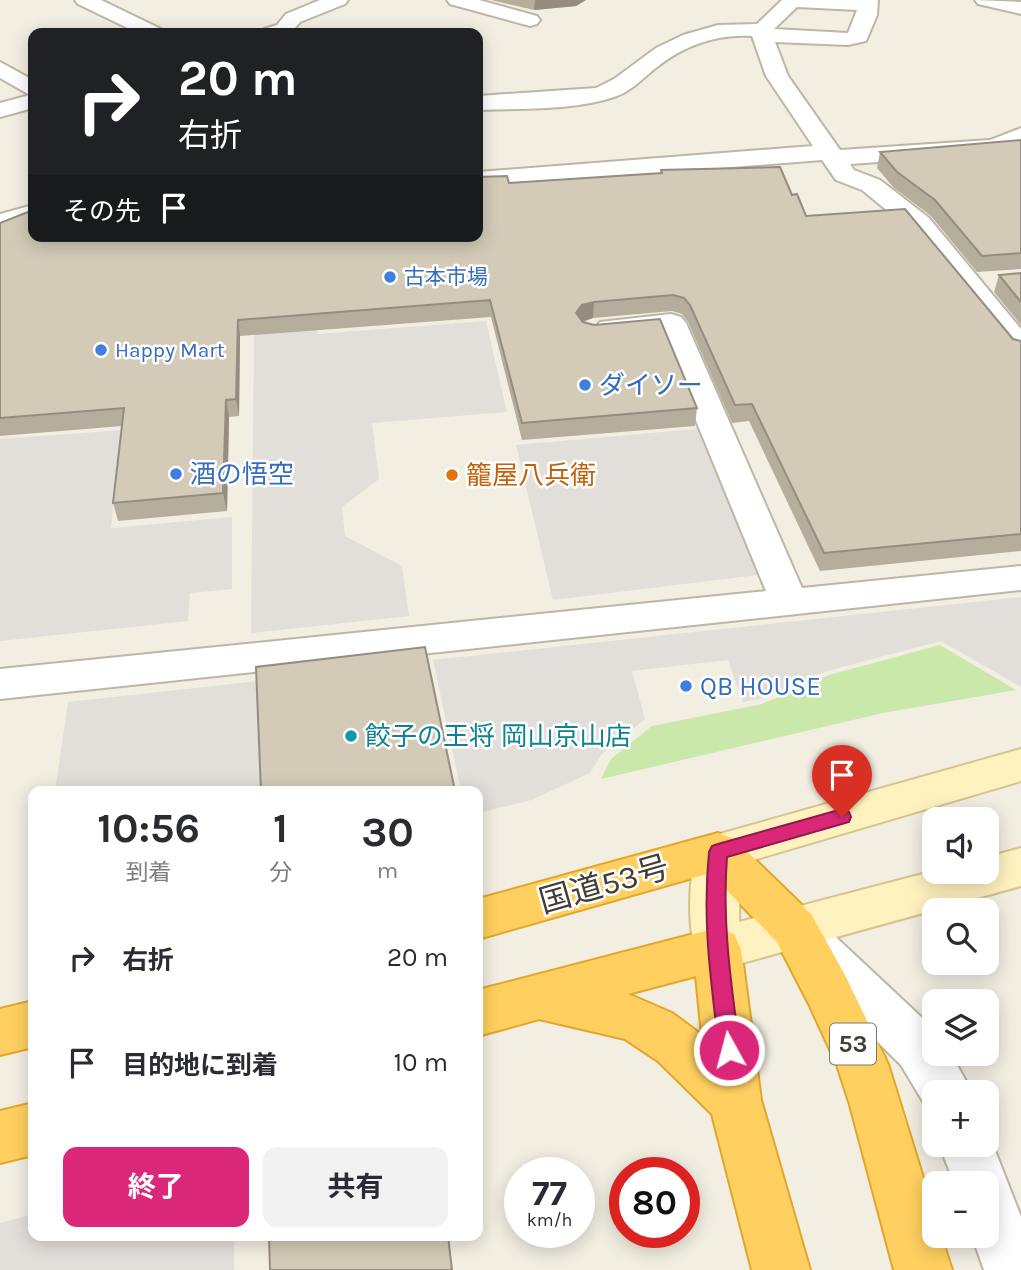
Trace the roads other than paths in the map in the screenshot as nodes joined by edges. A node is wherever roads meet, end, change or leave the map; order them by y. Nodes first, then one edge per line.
1 (85, 0) edge
2 (338, 0) edge
3 (457, 0) edge
4 (793, 0) edge
5 (985, 0) edge
6 (867, 2) edge
7 (1021, 8) edge
8 (530, 20) dead end
9 (144, 28) edge
10 (285, 28) edge
11 (762, 33) junction
12 (0, 69) edge
13 (28, 86) edge
14 (28, 102) edge
15 (483, 103) edge
16 (0, 110) edge
17 (1021, 135) edge
18 (830, 155) junction
19 (483, 180) edge
20 (28, 214) edge
21 (0, 222) edge
22 (593, 330) edge
23 (1021, 348) edge
24 (1021, 578) edge
25 (790, 603) junction
26 (0, 684) edge
27 (1021, 765) edge
28 (718, 852) junction
29 (1021, 867) edge
30 (483, 918) edge
31 (794, 928) junction
32 (717, 949) junction
33 (536, 997) junction
34 (483, 1012) edge
35 (28, 1025) edge
36 (0, 1032) edge
37 (939, 1080) edge
38 (735, 1100) junction
39 (28, 1130) edge
40 (0, 1137) edge
41 (999, 1232) edge
42 (780, 1270) edge
43 (923, 1270) edge
44 (1013, 1270) edge

1 - 9 street
2 - 10 street
3 - 8 street
4 - 6 street
4 - 11 street
5 - 7 street
6 - 11 street
11 - 15 street
11 - 18 street
12 - 13 street
14 - 16 street
17 - 18 street
18 - 19 street
18 - 23 street
20 - 21 street
22 - 25 street
24 - 25 street
25 - 26 street
27 - 28 street
28 - 30 highway, 国道53号
28 - 31 highway, 53
28 - 32 street
29 - 31 street
31 - 32 street
31 - 37 street
31 - 43 highway, 53
32 - 33 highway
32 - 38 highway
33 - 34 highway
33 - 38 highway
35 - 36 highway
38 - 42 highway
39 - 40 highway
41 - 44 street

